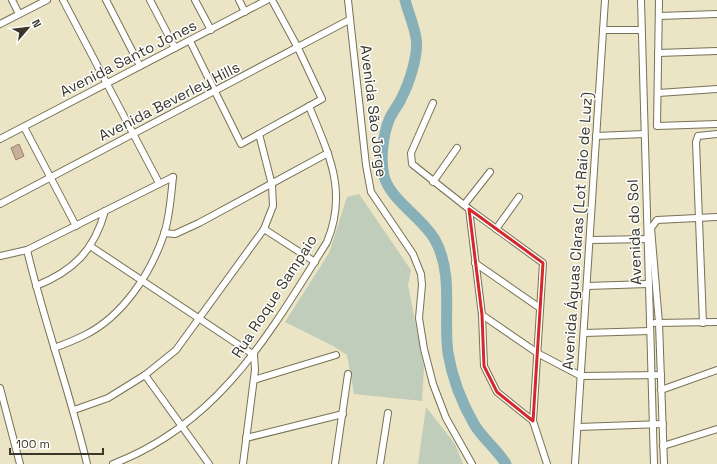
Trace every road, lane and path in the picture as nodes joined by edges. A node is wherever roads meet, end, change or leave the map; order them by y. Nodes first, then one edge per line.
1 (12, 0) edge
2 (47, 0) edge
3 (63, 0) edge
4 (106, 0) edge
5 (150, 0) edge
6 (195, 0) edge
7 (239, 0) edge
8 (267, 0) edge
9 (272, 0) edge
10 (348, 0) edge
11 (605, 0) edge
12 (641, 0) edge
13 (659, 0) edge
14 (245, 12) junction
15 (19, 14) junction
16 (717, 14) edge
17 (659, 16) junction
18 (349, 20) junction
19 (0, 24) edge
20 (211, 30) junction
21 (603, 30) junction
22 (641, 30) junction
23 (190, 41) junction
24 (174, 48) junction
25 (298, 48) junction
26 (717, 51) edge
27 (658, 54) junction
28 (140, 66) junction
29 (106, 85) junction
30 (717, 89) edge
31 (215, 92) junction
32 (658, 93) junction
33 (433, 104) dead end
34 (309, 106) junction
35 (717, 124) edge
36 (24, 127) junction
37 (133, 134) junction
38 (259, 134) junction
39 (644, 134) junction
40 (717, 134) edge
41 (596, 136) junction
42 (0, 139) edge
43 (457, 148) dead end
44 (328, 154) junction
45 (490, 172) dead end
46 (51, 177) junction
47 (433, 182) junction
48 (159, 183) junction
49 (272, 185) junction
50 (520, 197) dead end
51 (0, 204) edge
52 (466, 207) junction
53 (105, 211) junction
54 (717, 217) edge
55 (699, 218) junction
56 (76, 226) junction
57 (264, 229) junction
58 (496, 229) junction
59 (164, 233) junction
60 (650, 239) junction
61 (590, 240) junction
62 (90, 246) junction
63 (27, 250) junction
64 (0, 256) edge
65 (315, 262) junction
66 (475, 263) junction
67 (141, 280) junction
68 (648, 284) junction
69 (36, 286) junction
70 (587, 286) junction
71 (540, 308) junction
72 (482, 315) junction
73 (198, 319) junction
74 (717, 322) edge
75 (659, 323) junction
76 (703, 323) junction
77 (649, 324) junction
78 (650, 331) junction
79 (584, 333) junction
80 (54, 348) junction
81 (539, 354) junction
82 (254, 355) junction
83 (336, 355) dead end
84 (717, 370) edge
85 (348, 374) dead end
86 (651, 374) junction
87 (145, 375) junction
88 (661, 375) junction
89 (581, 376) junction
90 (254, 380) junction
91 (0, 388) edge
92 (661, 390) junction
93 (74, 410) junction
94 (388, 413) dead end
95 (343, 414) junction
96 (533, 421) junction
97 (652, 424) junction
98 (663, 424) junction
99 (182, 426) junction
100 (578, 427) junction
101 (717, 429) edge
102 (246, 438) junction
103 (664, 446) junction
104 (20, 464) edge
105 (86, 464) edge
106 (113, 464) edge
107 (209, 464) edge
108 (243, 464) edge
109 (335, 464) edge
110 (380, 464) edge
111 (472, 464) edge
112 (547, 464) edge
113 (576, 464) edge
114 (654, 464) edge
115 (664, 464) edge

1 - 15 street
2 - 15 street
3 - 29 street
4 - 28 street
5 - 24 street
6 - 20 street
7 - 14 street
8 - 14 street, Avenida Santo Jones
9 - 25 street
10 - 18 street, Avenida São Jorge
11 - 21 street, Avenida Águas Claras (Lot Raio de Luz)
12 - 22 street, Avenida do Sol
13 - 17 street
14 - 20 street, Avenida Santo Jones
15 - 19 street
16 - 17 street
17 - 27 street
18 - 25 street, Avenida Beverley Hills
18 - 111 street, Avenida São Jorge
20 - 23 street, Avenida Santo Jones
21 - 22 street
21 - 41 street, Avenida Águas Claras (Lot Raio de Luz)
22 - 39 street, Avenida do Sol
23 - 24 street, Avenida Santo Jones
23 - 31 street
24 - 28 street, Avenida Santo Jones
25 - 31 street, Avenida Beverley Hills
25 - 34 street
26 - 27 street
27 - 32 street
28 - 29 street, Avenida Santo Jones
29 - 36 street, Avenida Santo Jones
29 - 37 street
30 - 32 street
31 - 37 street, Avenida Beverley Hills
31 - 38 street
32 - 35 street
33 - 47 street
34 - 38 street
34 - 44 street, Rua Roque Sampaio
36 - 42 street, Avenida Santo Jones
36 - 46 street
37 - 46 street, Avenida Beverley Hills
37 - 48 street
38 - 49 street
39 - 41 street
39 - 60 street, Avenida do Sol
40 - 55 street
41 - 61 street, Avenida Águas Claras (Lot Raio de Luz)
43 - 47 street
44 - 49 street
44 - 65 street, Rua Roque Sampaio
45 - 52 street
46 - 51 street, Avenida Beverley Hills
46 - 56 street
47 - 52 street
48 - 53 street
48 - 59 street
49 - 57 street
49 - 59 street
50 - 58 street
52 - 58 street
52 - 66 street
53 - 56 street
53 - 62 street
54 - 55 street
55 - 60 street
55 - 76 street
56 - 63 street
57 - 65 street
57 - 73 street
58 - 71 street
59 - 67 street
60 - 61 street
60 - 68 street, Avenida do Sol
60 - 75 street, Avenida do Sol
61 - 70 street, Avenida Águas Claras (Lot Raio de Luz)
62 - 67 street
62 - 69 street
63 - 64 street
63 - 69 street
65 - 82 street, Rua Roque Sampaio
66 - 71 street
66 - 72 street
67 - 73 street
67 - 80 street
68 - 70 street
68 - 77 street, Avenida do Sol
69 - 80 street
70 - 79 street, Avenida Águas Claras (Lot Raio de Luz)
71 - 81 street
72 - 81 street
72 - 96 street
73 - 82 street
73 - 87 street
74 - 76 street
75 - 76 street
75 - 77 street
75 - 88 street, Avenida do Sol
77 - 78 street, Avenida do Sol
78 - 79 street
78 - 86 street, Avenida do Sol
79 - 89 street, Avenida Águas Claras (Lot Raio de Luz)
80 - 93 street
81 - 89 street
81 - 96 street
82 - 90 street
82 - 99 street, Rua Roque Sampaio
83 - 90 street
84 - 92 street
85 - 95 street
86 - 88 street
86 - 89 street
86 - 97 street, Avenida do Sol
87 - 93 street
87 - 99 street
88 - 92 street, Avenida do Sol
89 - 100 street, Avenida Águas Claras (Lot Raio de Luz)
90 - 102 street
91 - 104 street
92 - 98 street, Avenida do Sol
93 - 105 street
94 - 110 street
95 - 102 street
95 - 109 street
96 - 112 street
97 - 98 street
97 - 100 street
97 - 114 street, Avenida do Sol
98 - 103 street, Avenida do Sol
99 - 106 street, Rua Roque Sampaio
99 - 107 street
100 - 113 street, Avenida Águas Claras (Lot Raio de Luz)
101 - 103 street
102 - 108 street
103 - 115 street, Avenida do Sol

